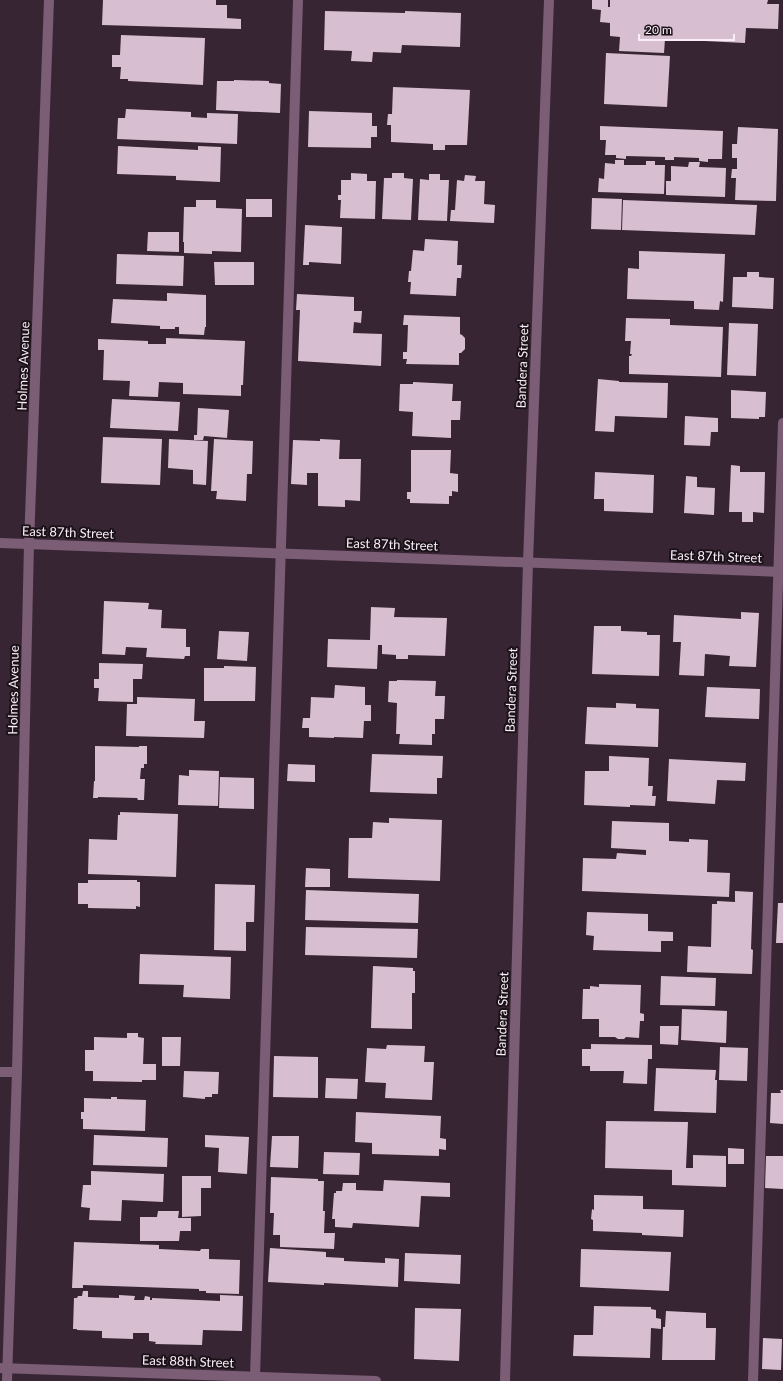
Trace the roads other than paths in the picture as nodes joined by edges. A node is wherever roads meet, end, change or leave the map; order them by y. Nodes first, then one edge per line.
1 (49, 0) edge
2 (298, 0) edge
3 (549, 0) edge
4 (783, 423) edge
5 (0, 543) edge
6 (29, 544) junction
7 (280, 553) junction
8 (528, 562) junction
9 (781, 572) edge
10 (0, 1072) edge
11 (17, 1072) junction
12 (4, 1368) edge
13 (255, 1376) junction
14 (7, 1381) edge
15 (376, 1381) edge
16 (505, 1381) edge
17 (753, 1381) edge

1 - 6 street, Holmes Avenue
2 - 7 street
3 - 8 street, Bandera Street
4 - 9 street
5 - 6 street, East 87th Street
6 - 7 street, East 87th Street
6 - 11 street, Holmes Avenue
7 - 8 street, East 87th Street
7 - 13 street
8 - 9 street, East 87th Street
8 - 16 street, Bandera Street
9 - 17 street
10 - 11 street
11 - 12 street, Holmes Avenue
12 - 13 street, East 88th Street
12 - 14 street, Holmes Avenue
13 - 15 street, East 88th Street

